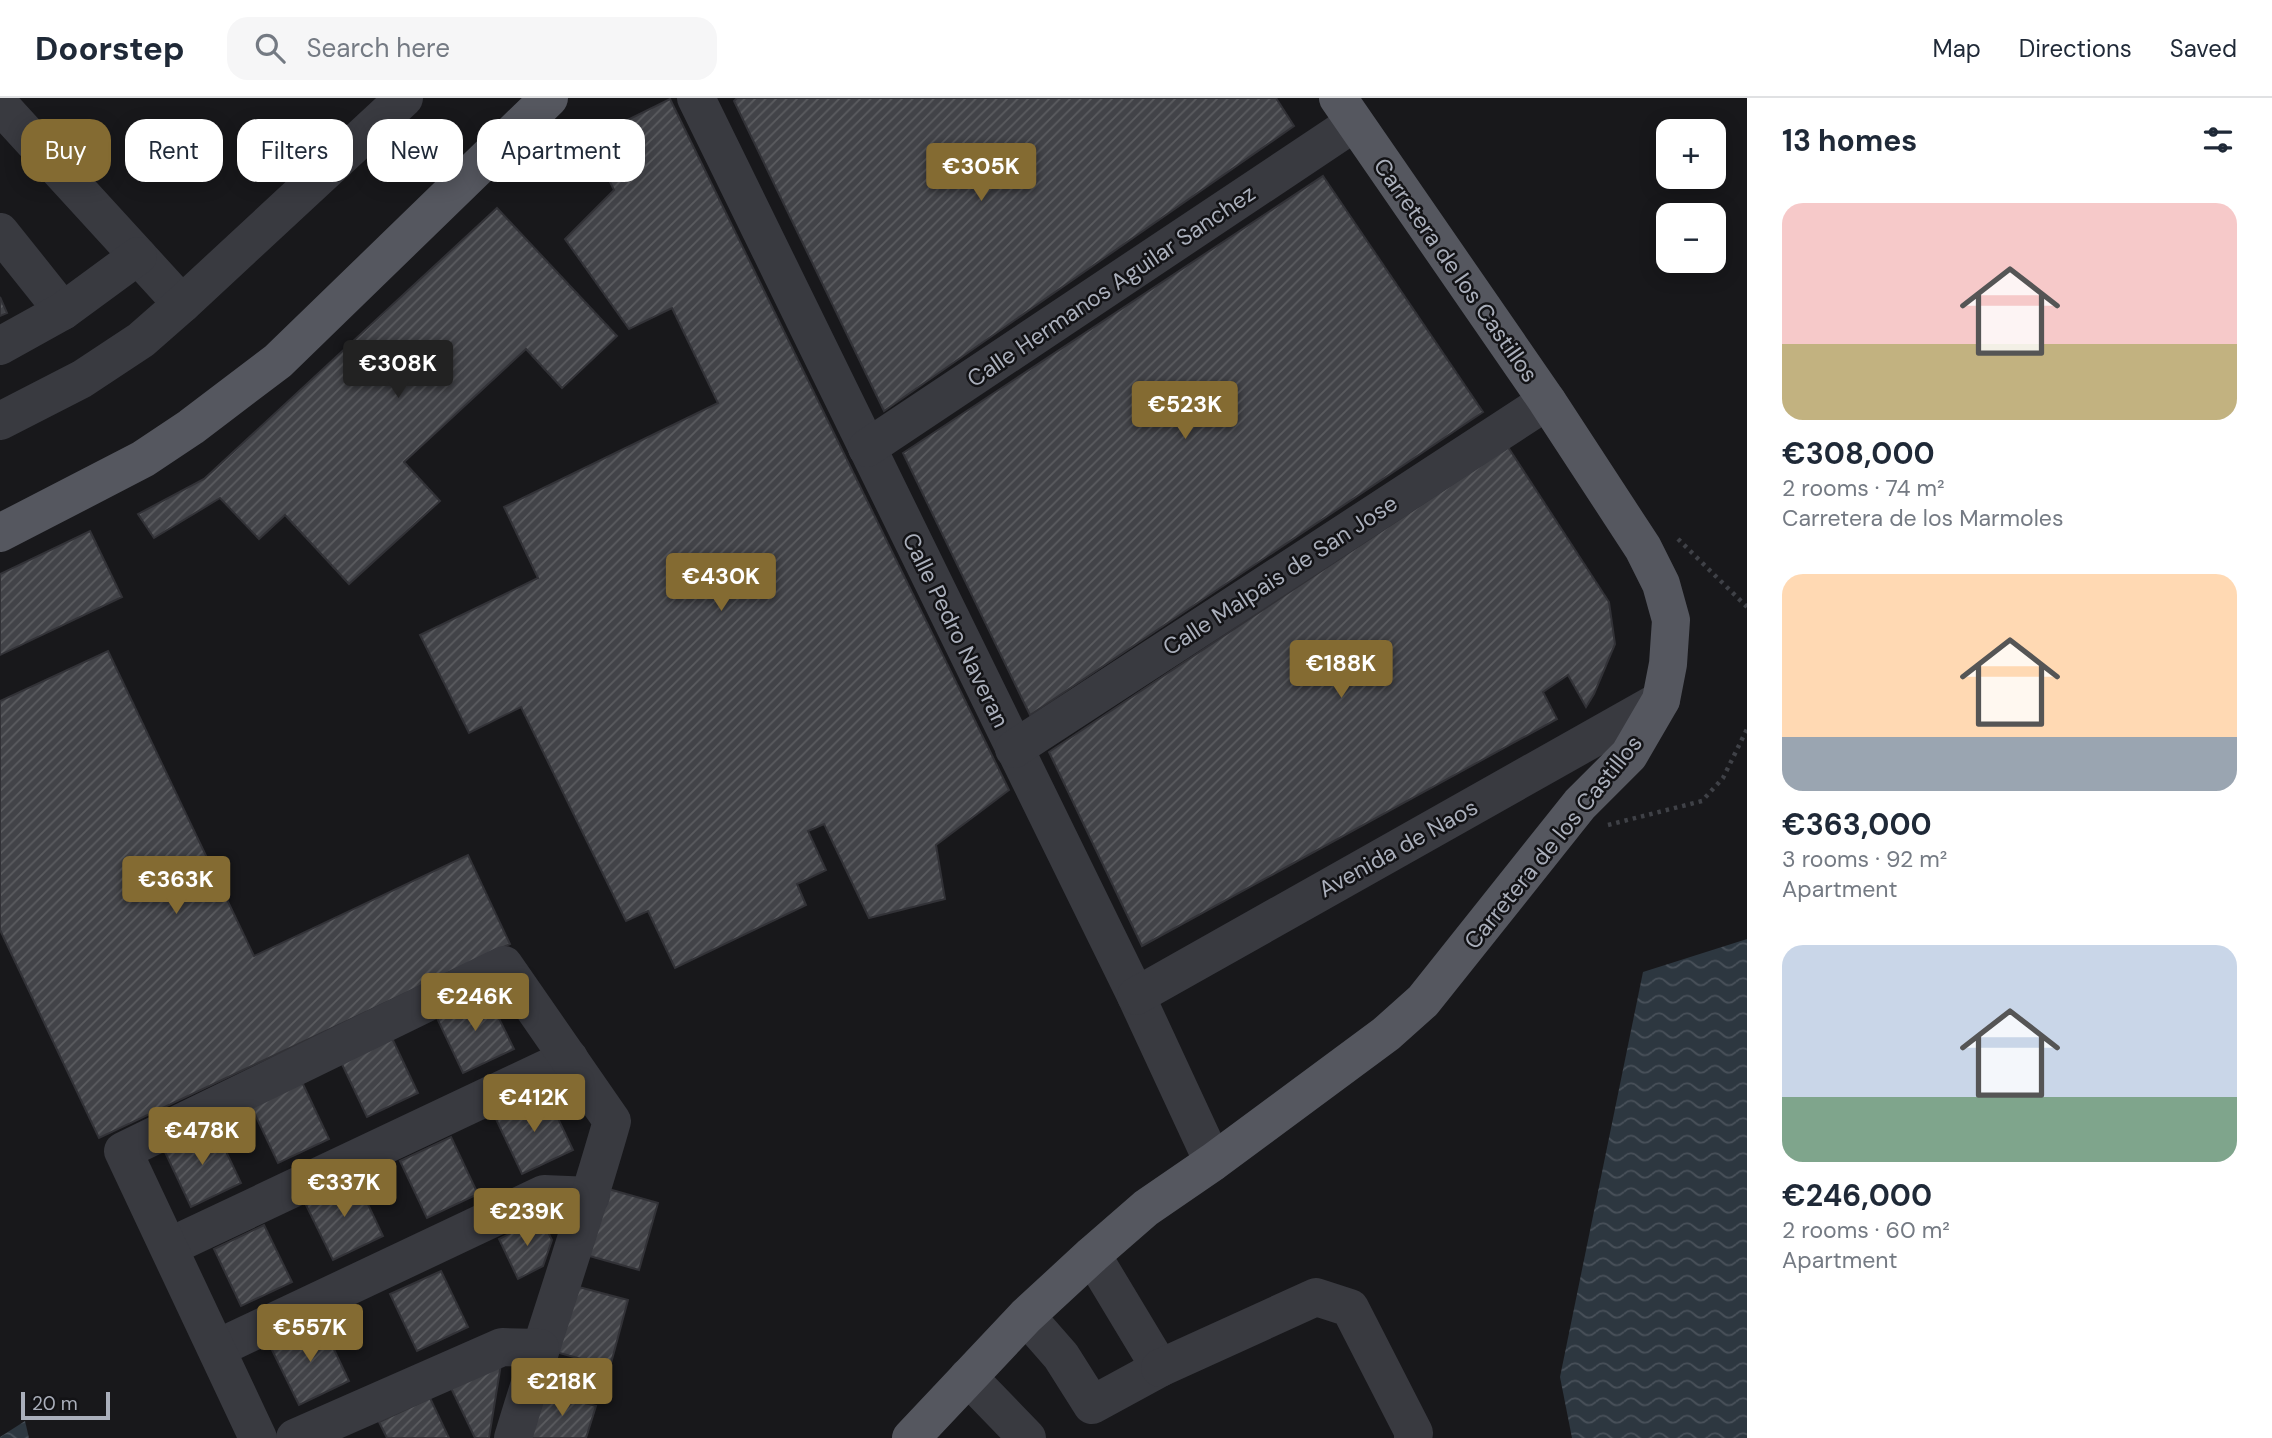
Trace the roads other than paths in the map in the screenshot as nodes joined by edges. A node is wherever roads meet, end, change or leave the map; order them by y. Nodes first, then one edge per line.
1 (404, 98) edge
2 (550, 98) edge
3 (696, 98) edge
4 (0, 104) edge
5 (1346, 110) edge
6 (0, 232) edge
7 (138, 256) junction
8 (182, 304) junction
9 (64, 311) junction
10 (0, 346) edge
11 (1547, 401) junction
12 (0, 421) edge
13 (867, 448) junction
14 (0, 533) edge
15 (1661, 700) junction
16 (1014, 749) junction
17 (1136, 996) junction
18 (569, 1058) junction
19 (1213, 1162) junction
20 (591, 1196) junction
21 (169, 1247) junction
22 (1092, 1255) junction
23 (1026, 1316) junction
24 (218, 1348) junction
25 (540, 1348) junction
26 (1160, 1368) junction
27 (968, 1377) junction
28 (258, 1438) edge
29 (295, 1438) edge
30 (513, 1438) edge
31 (911, 1438) edge
32 (1027, 1438) edge
33 (1413, 1438) edge

1 - 8 street
2 - 14 main road
3 - 13 street, Calle Pedro Naveran
4 - 7 street
5 - 11 main road, Carretera de los Castillos
5 - 13 street, Calle Hermanos Aguilar Sanchez
6 - 9 street
7 - 8 street
7 - 9 street
8 - 12 street
9 - 10 street
11 - 15 main road, Carretera de los Castillos
11 - 16 street, Calle Malpais de San Jose
13 - 16 street, Calle Pedro Naveran
15 - 17 street, Avenida de Naos
15 - 19 main road, Carretera de los Castillos
16 - 17 street, Calle Pedro Naveran
17 - 19 street, Calle Pedro Naveran
18 - 20 street
18 - 21 street
18 - 21 street
19 - 22 main road, Carretera de los Castillos
20 - 24 street
20 - 25 street
21 - 24 street
22 - 23 main road, Carretera de los Castillos
22 - 26 street
23 - 26 street
23 - 27 main road, Carretera de los Castillos
24 - 28 street
25 - 29 street
25 - 30 street
26 - 33 street
27 - 31 main road, Carretera de los Castillos
27 - 32 street

